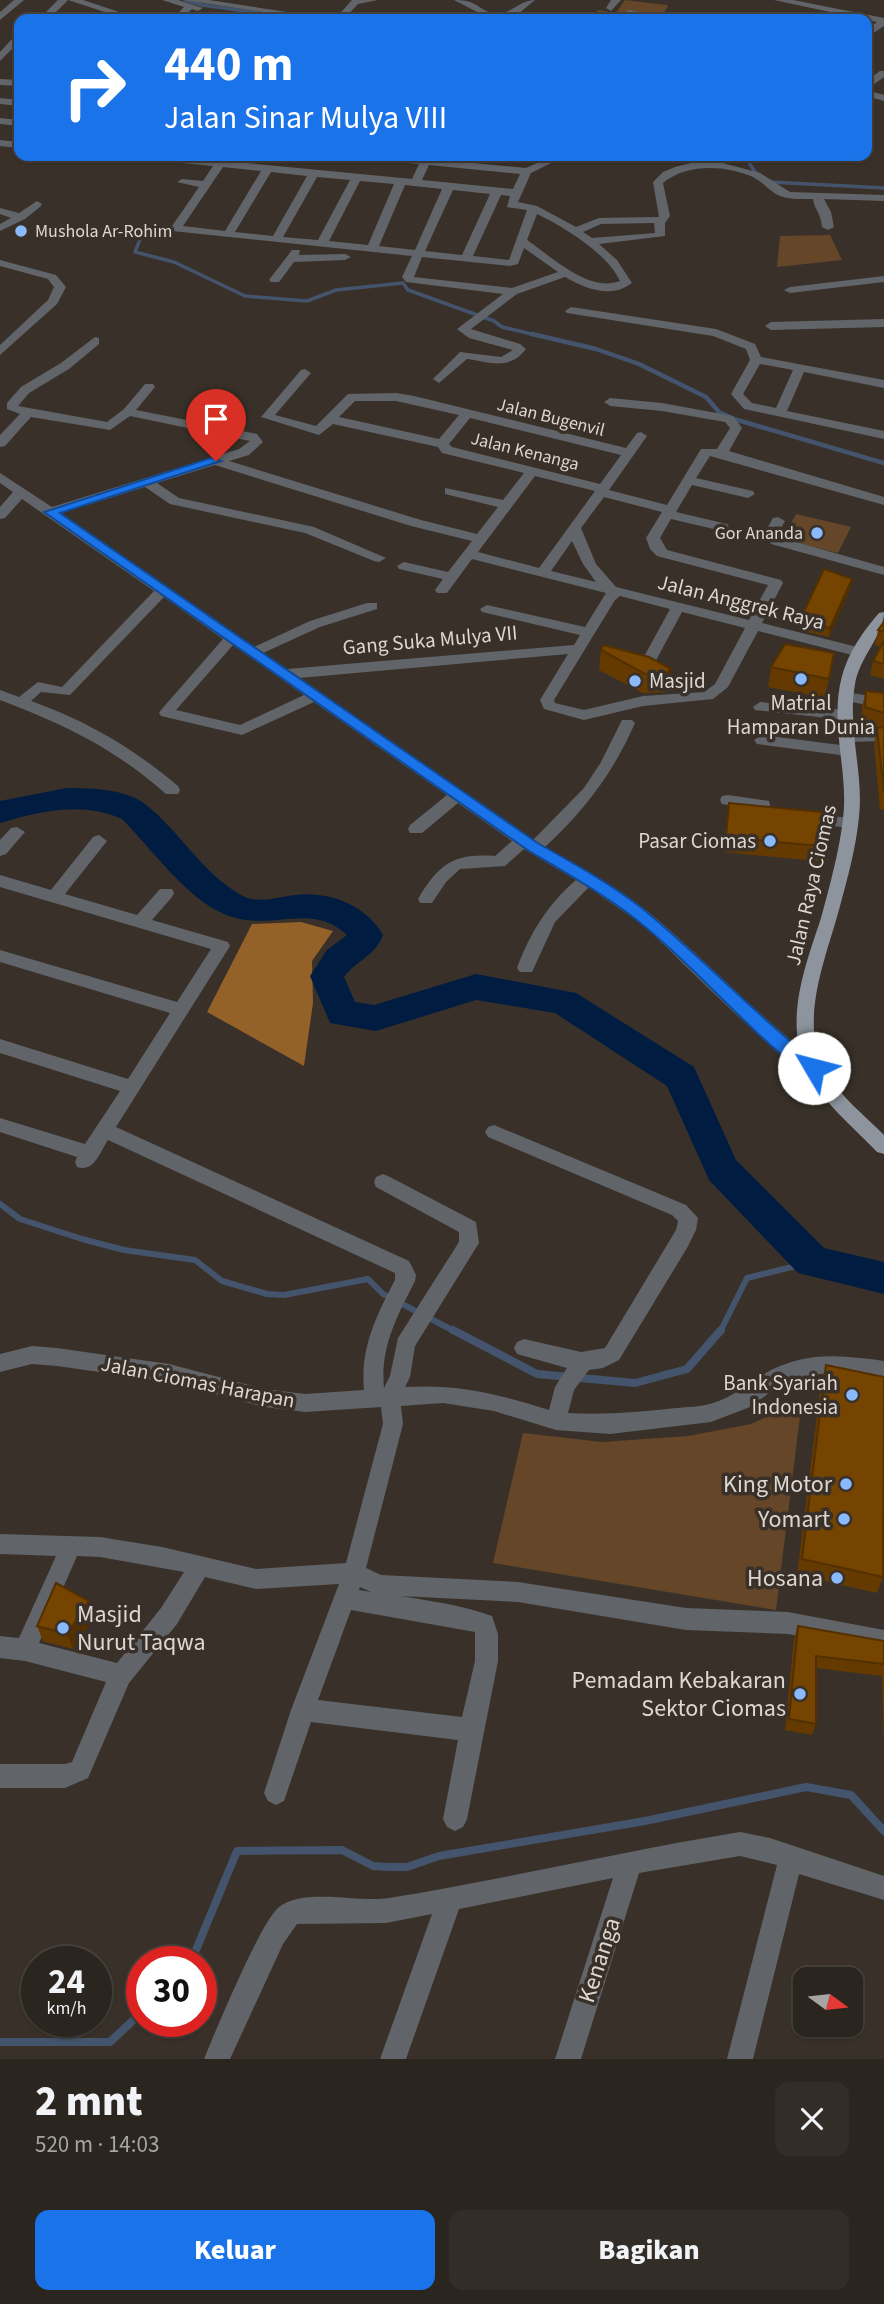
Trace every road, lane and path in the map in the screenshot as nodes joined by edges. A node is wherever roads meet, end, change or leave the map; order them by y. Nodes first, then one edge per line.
1 (19, 0) edge
2 (64, 0) edge
3 (73, 0) edge
4 (167, 0) edge
5 (373, 0) edge
6 (459, 0) edge
7 (779, 0) edge
8 (189, 4) edge
9 (630, 13) dead end
10 (49, 14) edge
11 (119, 14) edge
12 (250, 14) edge
13 (311, 14) edge
14 (344, 14) edge
15 (486, 14) edge
16 (634, 14) edge
17 (846, 14) edge
18 (1, 16) edge
19 (14, 44) edge
20 (0, 58) edge
21 (222, 161) edge
22 (229, 161) edge
23 (426, 161) edge
24 (470, 161) edge
25 (517, 161) edge
26 (547, 161) edge
27 (746, 161) edge
28 (268, 168) junction
29 (513, 170) junction
30 (527, 171) junction
31 (314, 172) junction
32 (752, 174) junction
33 (356, 176) junction
34 (181, 181) dead end
35 (401, 181) junction
36 (416, 183) junction
37 (207, 184) junction
38 (449, 186) junction
39 (497, 191) junction
40 (516, 192) junction
41 (818, 195) junction
42 (884, 198) edge
43 (491, 203) junction
44 (37, 204) dead end
45 (511, 205) junction
46 (533, 209) junction
47 (0, 211) edge
48 (21, 217) junction
49 (659, 220) junction
50 (828, 227) dead end
51 (0, 228) edge
52 (574, 232) junction
53 (226, 237) junction
54 (276, 240) junction
55 (521, 241) junction
56 (588, 242) junction
57 (321, 245) junction
58 (334, 247) junction
59 (372, 250) junction
60 (297, 251) junction
61 (417, 255) junction
62 (466, 259) junction
63 (5, 264) edge
64 (569, 272) junction
65 (884, 279) edge
66 (275, 280) dead end
67 (790, 290) dead end
68 (513, 292) junction
69 (571, 311) dead end
70 (884, 323) edge
71 (771, 326) dead end
72 (94, 341) dead end
73 (0, 351) edge
74 (756, 360) junction
75 (800, 368) junction
76 (306, 373) dead end
77 (439, 379) dead end
78 (884, 384) edge
79 (149, 387) dead end
80 (610, 402) dead end
81 (5, 406) edge
82 (128, 412) junction
83 (28, 413) junction
84 (780, 413) junction
85 (466, 414) junction
86 (330, 419) junction
87 (883, 431) edge
88 (641, 436) dead end
89 (0, 443) edge
90 (442, 444) junction
91 (629, 453) junction
92 (721, 453) junction
93 (216, 461) junction
94 (532, 471) junction
95 (0, 477) edge
96 (688, 480) junction
97 (146, 482) junction
98 (602, 490) junction
99 (450, 491) dead end
100 (21, 492) junction
101 (748, 494) dead end
102 (884, 501) edge
103 (506, 505) junction
104 (50, 512) junction
105 (669, 512) junction
106 (0, 515) edge
107 (778, 521) dead end
108 (722, 527) dead end
109 (575, 529) junction
110 (480, 539) junction
111 (468, 554) junction
112 (379, 558) dead end
113 (404, 566) dead end
114 (884, 571) edge
115 (543, 572) junction
116 (451, 577) junction
117 (163, 590) junction
118 (442, 590) dead end
119 (615, 592) junction
120 (372, 606) dead end
121 (677, 608) junction
122 (487, 609) dead end
123 (884, 616) edge
124 (753, 626) junction
125 (587, 632) junction
126 (232, 637) junction
127 (577, 649) junction
128 (254, 652) junction
129 (859, 652) junction
130 (647, 664) edge
131 (287, 674) junction
132 (0, 695) edge
133 (317, 695) junction
134 (845, 697) junction
135 (21, 703) junction
136 (884, 703) edge
137 (760, 707) dead end
138 (846, 715) junction
139 (627, 723) dead end
140 (884, 736) edge
141 (762, 740) dead end
142 (847, 744) junction
143 (173, 790) dead end
144 (457, 794) junction
145 (728, 800) edge
146 (849, 823) junction
147 (416, 829) dead end
148 (18, 832) dead end
149 (99, 841) dead end
150 (528, 844) junction
151 (0, 849) edge
152 (588, 879) junction
153 (0, 881) edge
154 (166, 893) dead end
155 (54, 897) junction
156 (426, 899) dead end
157 (142, 922) junction
158 (0, 956) edge
159 (526, 968) dead end
160 (181, 1010) junction
161 (0, 1046) edge
162 (814, 1068) junction
163 (131, 1087) junction
164 (0, 1125) edge
165 (104, 1130) junction
166 (494, 1132) dead end
167 (884, 1147) edge
168 (383, 1182) dead end
169 (524, 1348) dead end
170 (0, 1363) edge
171 (583, 1363) junction
172 (884, 1370) edge
173 (383, 1398) junction
174 (556, 1421) junction
175 (0, 1544) edge
176 (71, 1546) junction
177 (200, 1566) junction
178 (354, 1573) junction
179 (344, 1598) junction
180 (884, 1641) edge
181 (0, 1647) edge
182 (25, 1650) junction
183 (121, 1675) junction
184 (303, 1710) junction
185 (471, 1730) junction
186 (0, 1776) edge
187 (276, 1793) dead end
188 (455, 1819) dead end
189 (791, 1859) junction
190 (630, 1862) junction
191 (884, 1888) edge
192 (450, 1899) junction
193 (217, 2059) edge
194 (394, 2059) edge
195 (568, 2059) edge
196 (740, 2059) edge

1 - 18 street
2 - 10 street
3 - 11 street
4 - 8 street
5 - 14 street
6 - 15 street
7 - 17 street
8 - 12 street
8 - 13 street
9 - 16 street
19 - 20 street
21 - 37 street
22 - 28 street
23 - 36 street
24 - 29 street
25 - 29 street
26 - 30 street
27 - 32 street
28 - 31 street
28 - 53 street
29 - 30 street
30 - 40 street
31 - 33 street
31 - 54 street
32 - 41 street
32 - 49 street
33 - 35 street
33 - 57 street
34 - 37 street
35 - 36 street
35 - 59 street
36 - 38 street
37 - 53 street
38 - 39 street
38 - 61 street
39 - 40 street
39 - 43 street
40 - 45 street
41 - 42 street
41 - 50 street
43 - 45 street
43 - 62 street
44 - 48 street
45 - 46 street
46 - 52 street
46 - 55 street
47 - 48 street
48 - 51 street
49 - 52 street
49 - 56 street
52 - 56 street
53 - 54 street
53 - 60 street
54 - 60 street
55 - 62 street
55 - 64 street
56 - 64 street
57 - 58 street
57 - 60 street
58 - 59 street
58 - 60 street
59 - 61 street
60 - 66 street
61 - 62 street
61 - 68 street
63 - 73 street
64 - 68 street
65 - 67 street
68 - 77 street
69 - 74 street
70 - 71 street
72 - 81 street
74 - 75 street
74 - 84 street
75 - 78 street
75 - 84 street
76 - 86 street, Jalan Bugenvil
79 - 82 street
80 - 92 street
81 - 83 street
82 - 83 street
82 - 93 street
83 - 89 street
84 - 87 street
85 - 86 street, Jalan Bugenvil
85 - 90 street
85 - 91 street, Jalan Bugenvil
86 - 90 street, Jalan Kenanga
88 - 91 street
90 - 94 street, Jalan Kenanga
91 - 98 street
92 - 96 street
92 - 102 street
93 - 97 street
93 - 110 street
94 - 98 street, Jalan Kenanga
94 - 103 street
95 - 100 street
96 - 101 street
96 - 105 street
97 - 104 street
97 - 112 street
98 - 105 street, Jalan Kenanga
98 - 109 street
99 - 103 street
100 - 104 street
100 - 106 street
103 - 110 street
104 - 117 street
105 - 108 street, Jalan Kenanga
105 - 124 street
107 - 114 street
109 - 115 street
109 - 119 street
110 - 111 street
111 - 115 street, Jalan Anggrek Raya
111 - 116 street
113 - 116 street
115 - 119 street, Jalan Anggrek Raya
116 - 118 street
117 - 126 street
117 - 135 street
119 - 121 street, Jalan Anggrek Raya
119 - 125 street
120 - 128 street
121 - 124 street, Jalan Anggrek Raya
121 - 130 street
122 - 125 street
123 - 129 main road, Jalan Raya Ciomas
124 - 127 street
124 - 129 street, Jalan Anggrek Raya
125 - 127 street
126 - 128 street
126 - 133 street
127 - 131 street, Gang Suka Mulya VII
128 - 131 street
129 - 134 main road, Jalan Raya Ciomas
131 - 133 street
132 - 135 street
133 - 144 street
134 - 136 street
134 - 138 main road, Jalan Raya Ciomas
135 - 143 street
137 - 138 street
138 - 142 main road, Jalan Raya Ciomas
139 - 150 street
140 - 142 street
141 - 142 street
142 - 146 main road, Jalan Raya Ciomas
144 - 147 street
144 - 150 street
145 - 146 street
146 - 162 main road, Jalan Raya Ciomas
148 - 151 street
149 - 155 street
150 - 152 street
150 - 156 street
152 - 159 street
152 - 162 street
153 - 155 street
154 - 157 street
155 - 157 street
157 - 160 street
158 - 160 street
160 - 163 street
161 - 163 street
162 - 167 main road, Jalan Raya Ciomas
163 - 165 street
164 - 165 street
165 - 173 street
166 - 171 street
168 - 173 street
169 - 171 street
170 - 173 street, Jalan Ciomas Harapan
171 - 174 street
172 - 174 street, Jalan Ciomas Harapan
173 - 174 street, Jalan Ciomas Harapan
173 - 178 street
175 - 176 street
176 - 177 street
176 - 182 street
177 - 178 street
177 - 183 street
178 - 179 street
178 - 180 street
179 - 184 street
179 - 185 street
181 - 182 street
182 - 183 street
183 - 186 street
184 - 185 street
184 - 187 street
185 - 188 street
189 - 190 street
189 - 191 street
189 - 196 street
190 - 192 street
190 - 195 street, Kenanga
192 - 193 street
192 - 194 street

